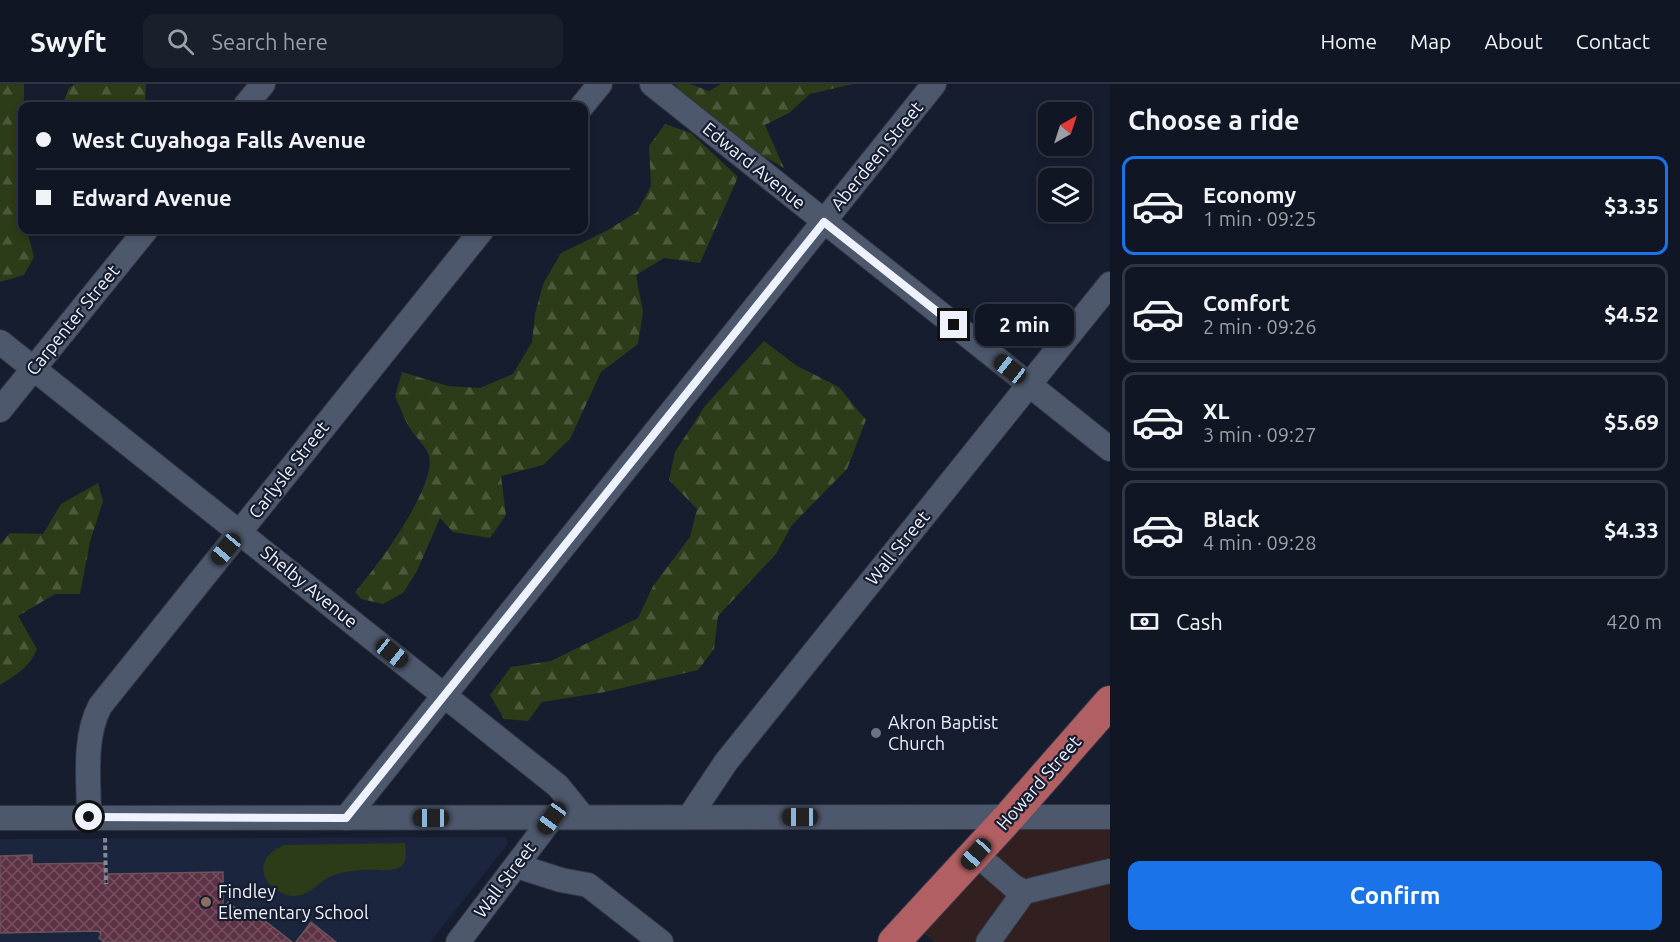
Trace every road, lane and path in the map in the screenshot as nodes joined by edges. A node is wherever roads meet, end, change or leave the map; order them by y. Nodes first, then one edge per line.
1 (263, 84) edge
2 (600, 84) edge
3 (652, 84) edge
4 (934, 84) edge
5 (248, 102) edge
6 (585, 102) edge
7 (824, 222) junction
8 (143, 234) edge
9 (479, 234) edge
10 (1110, 284) edge
11 (0, 342) edge
12 (34, 367) junction
13 (1029, 384) junction
14 (0, 410) edge
15 (1110, 449) edge
16 (240, 532) junction
17 (444, 695) junction
18 (1110, 702) edge
19 (690, 816) junction
20 (1011, 816) junction
21 (89, 817) junction
22 (583, 817) junction
23 (1110, 817) edge
24 (0, 818) edge
25 (346, 818) junction
26 (552, 818) junction
27 (106, 844) dead end
28 (976, 854) junction
29 (517, 866) junction
30 (1110, 871) edge
31 (106, 884) dead end
32 (1023, 892) junction
33 (459, 942) edge
34 (661, 942) edge
35 (894, 942) edge
36 (988, 942) edge

1 - 5 street
2 - 6 street
3 - 7 street, Edward Avenue
4 - 7 street, Aberdeen Street
7 - 13 street, Edward Avenue
7 - 17 street, Aberdeen Street
8 - 12 street, Carpenter Street
9 - 16 street, Carlysle Street
10 - 13 street, Wall Street
11 - 12 street, Shelby Avenue
12 - 14 street, Carpenter Street
12 - 16 street, Shelby Avenue
13 - 15 street, Edward Avenue
13 - 19 street, Wall Street
16 - 17 street, Shelby Avenue
16 - 21 street, Carlysle Street
17 - 22 street, Shelby Avenue
17 - 25 street, Aberdeen Street
18 - 20 main road, Howard Street
19 - 20 street
19 - 22 street
20 - 23 street
20 - 28 main road, Howard Street
21 - 24 street
21 - 25 street
22 - 26 street
25 - 26 street
26 - 29 street, Wall Street
27 - 31 path
28 - 32 street
28 - 35 main road, Howard Street
29 - 33 street, Wall Street
29 - 34 street
30 - 32 street
32 - 36 street

